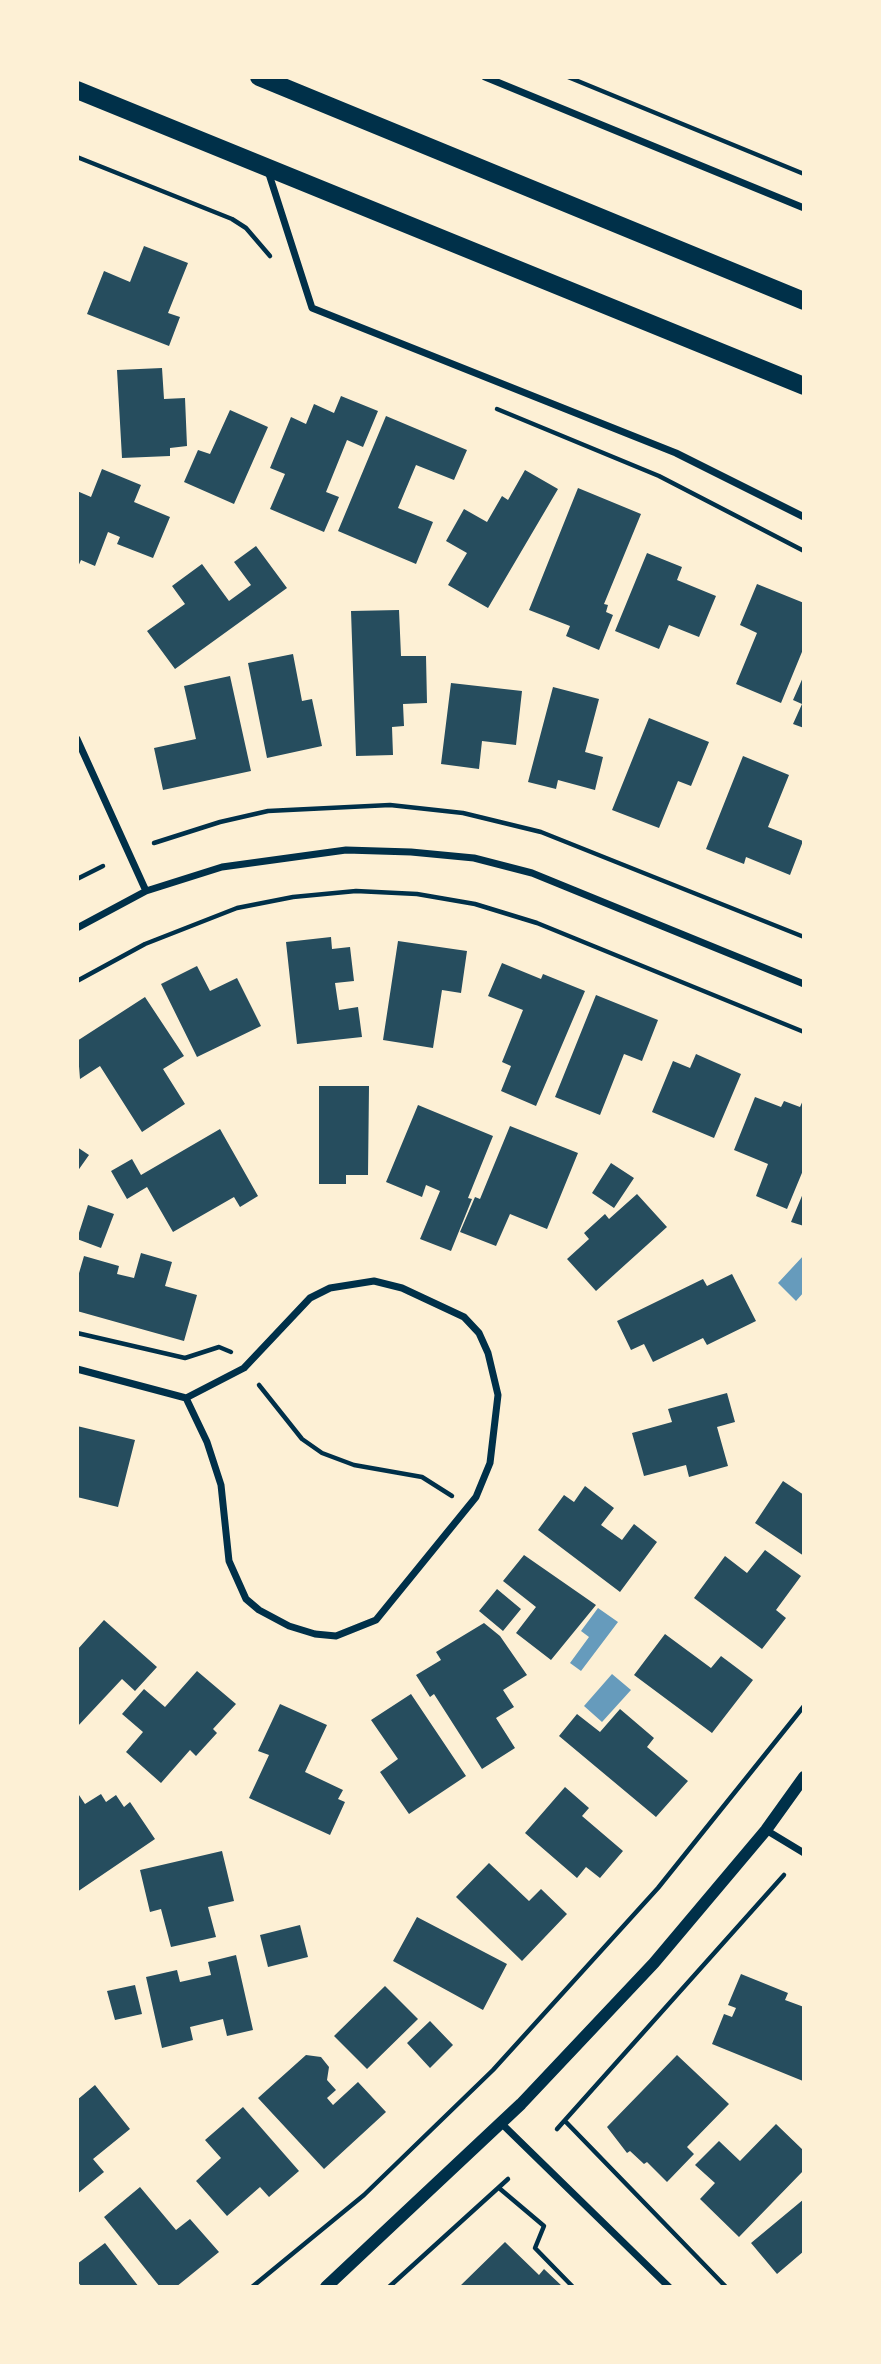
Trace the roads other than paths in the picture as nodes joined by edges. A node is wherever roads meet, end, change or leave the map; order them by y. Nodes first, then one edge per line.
1 (259, 77) edge
2 (485, 77) edge
3 (77, 90) edge
4 (266, 167) junction
5 (804, 208) edge
6 (804, 302) edge
7 (804, 386) edge
8 (804, 517) edge
9 (77, 739) edge
10 (146, 891) junction
11 (77, 928) edge
12 (804, 984) edge
13 (77, 1369) edge
14 (186, 1398) junction
15 (804, 1777) edge
16 (766, 1829) junction
17 (804, 1853) edge
18 (501, 2123) junction
19 (326, 2287) edge
20 (669, 2287) edge

1 - 6 main road
2 - 5 street
3 - 4 main road
4 - 7 main road
4 - 8 street
9 - 10 street
10 - 11 street
10 - 12 street
13 - 14 street
14 - 14 street
15 - 16 street
16 - 17 street
16 - 18 street
18 - 19 street
18 - 20 street

